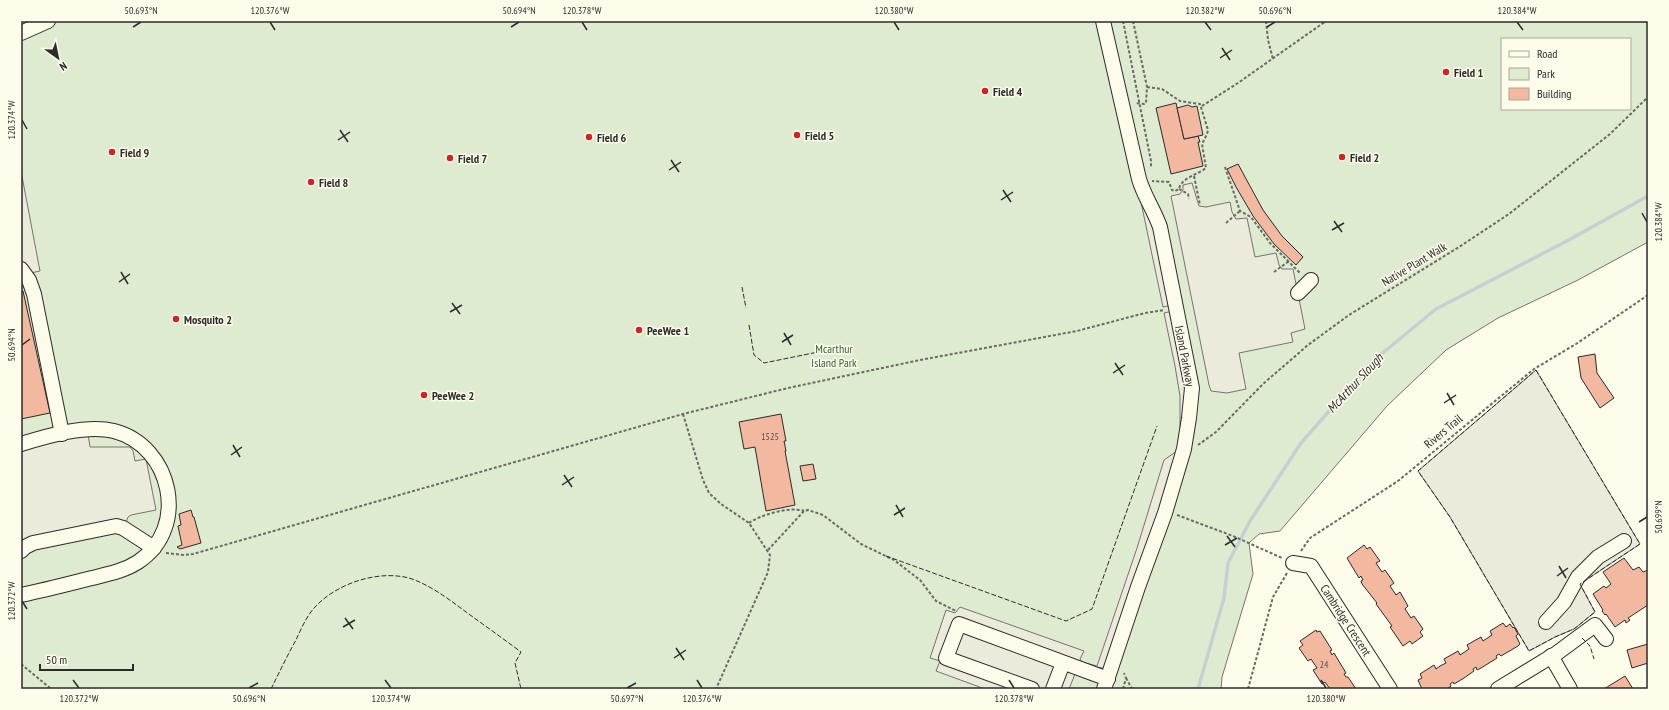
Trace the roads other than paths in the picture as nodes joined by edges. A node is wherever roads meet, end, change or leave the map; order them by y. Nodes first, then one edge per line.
1 (48, 21) edge
2 (1103, 21) edge
3 (21, 33) edge
4 (21, 269) edge
5 (1310, 281) road end
6 (1298, 293) dead end
7 (62, 434) junction
8 (21, 444) edge
9 (1624, 541) dead end
10 (154, 548) junction
11 (21, 551) edge
12 (1293, 563) road end
13 (21, 595) edge
14 (1546, 622) dead end
15 (1606, 639) dead end
16 (1551, 656) junction
17 (1063, 663) junction
18 (1106, 684) edge
19 (1032, 689) edge
20 (1053, 689) edge
21 (1390, 689) edge
22 (1498, 689) edge
23 (1570, 689) edge

1 - 3 street
2 - 18 street, Island Parkway
4 - 7 street
5 - 6 street
7 - 8 street
7 - 10 street
9 - 14 street
10 - 11 street
10 - 13 street
12 - 21 street, Cambridge Crescent
15 - 16 street
16 - 22 street
16 - 23 street
17 - 18 street
17 - 19 street
17 - 20 street

